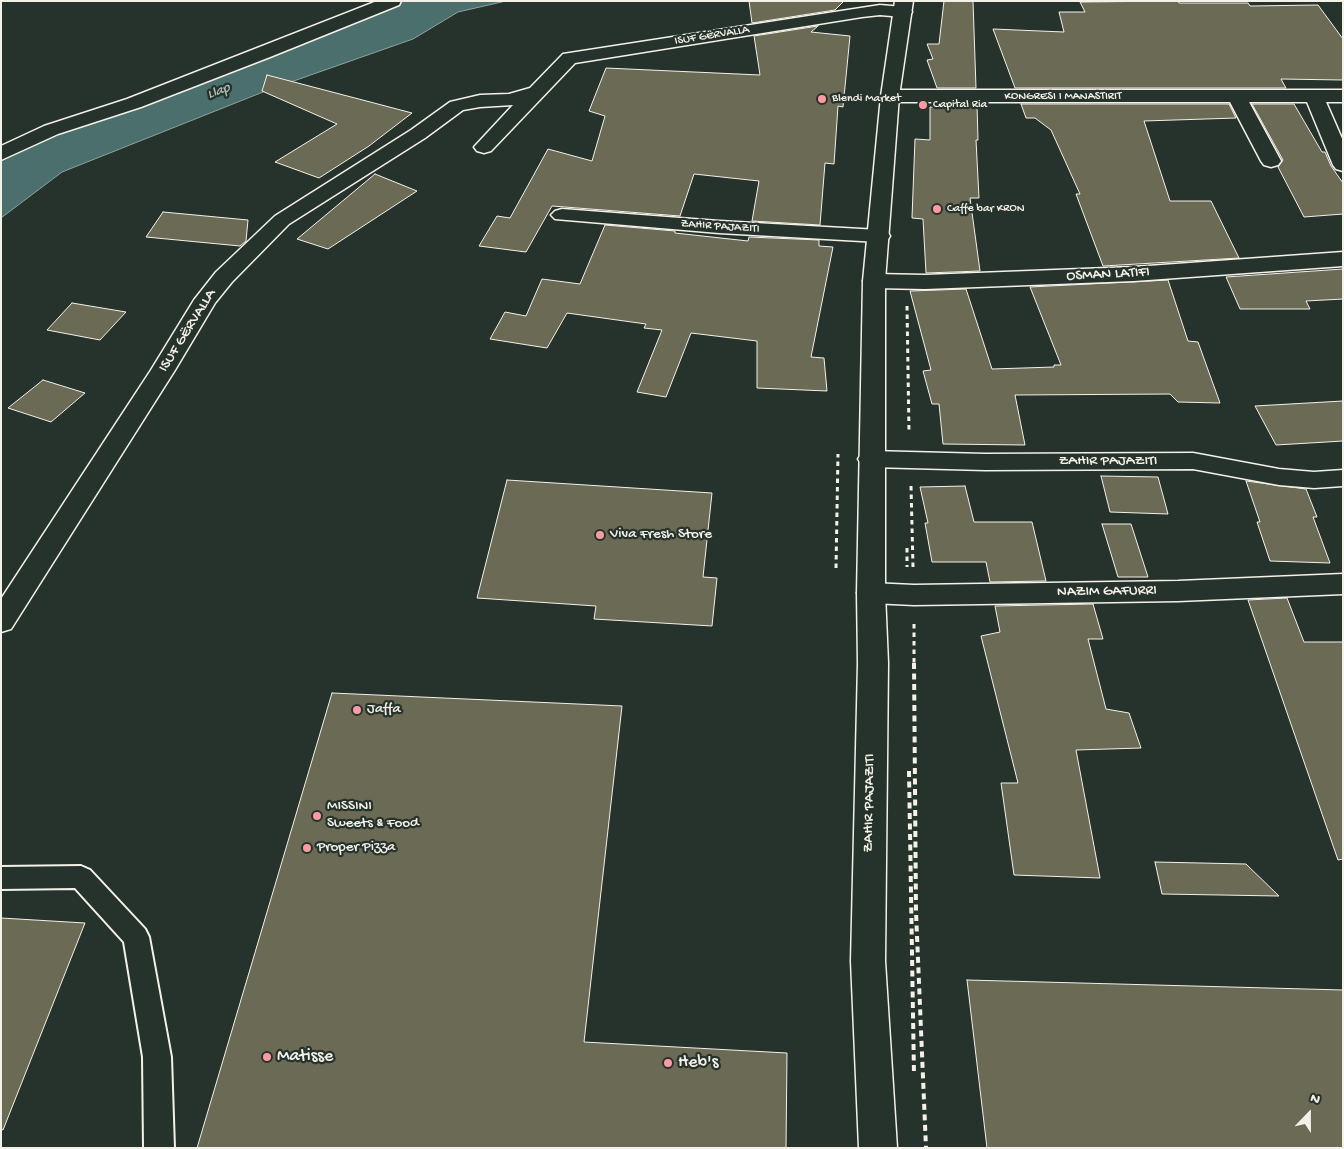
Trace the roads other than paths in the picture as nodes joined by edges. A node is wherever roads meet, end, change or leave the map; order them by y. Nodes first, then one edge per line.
1 (393, 1) edge
2 (903, 7) edge
3 (536, 92) junction
4 (890, 96) junction
5 (1236, 96) junction
6 (1314, 96) junction
7 (1343, 96) edge
8 (484, 147) dead end
9 (1, 154) edge
10 (1271, 161) dead end
11 (1343, 165) edge
12 (562, 215) dead end
13 (879, 236) junction
14 (1343, 259) edge
15 (874, 281) junction
16 (871, 459) junction
17 (1343, 478) edge
18 (1343, 584) edge
19 (871, 593) junction
20 (1, 622) edge
21 (1, 878) edge
22 (158, 1148) edge
23 (878, 1148) edge

1 - 9 street
2 - 3 street, ISUF GËRVALLA
2 - 4 street, ZAHIR PAJAZITI
3 - 8 street, ISUF GËRVALLA
3 - 20 street, ISUF GËRVALLA
4 - 5 street, KONGRESI I MANASTIRIT
4 - 13 street, ZAHIR PAJAZITI
5 - 6 street, KONGRESI I MANASTIRIT
5 - 10 street
6 - 7 street, KONGRESI I MANASTIRIT
6 - 11 street
12 - 13 street, ZAHIR PAJAZITI
13 - 15 street, ZAHIR PAJAZITI
14 - 15 street, OSMAN LATIFI
15 - 16 street, ZAHIR PAJAZITI
16 - 17 street, ZAHIR PAJAZITI
16 - 19 street, ZAHIR PAJAZITI
18 - 19 street, NAZIM GAFURRI
19 - 23 street, ZAHIR PAJAZITI
21 - 22 lane

